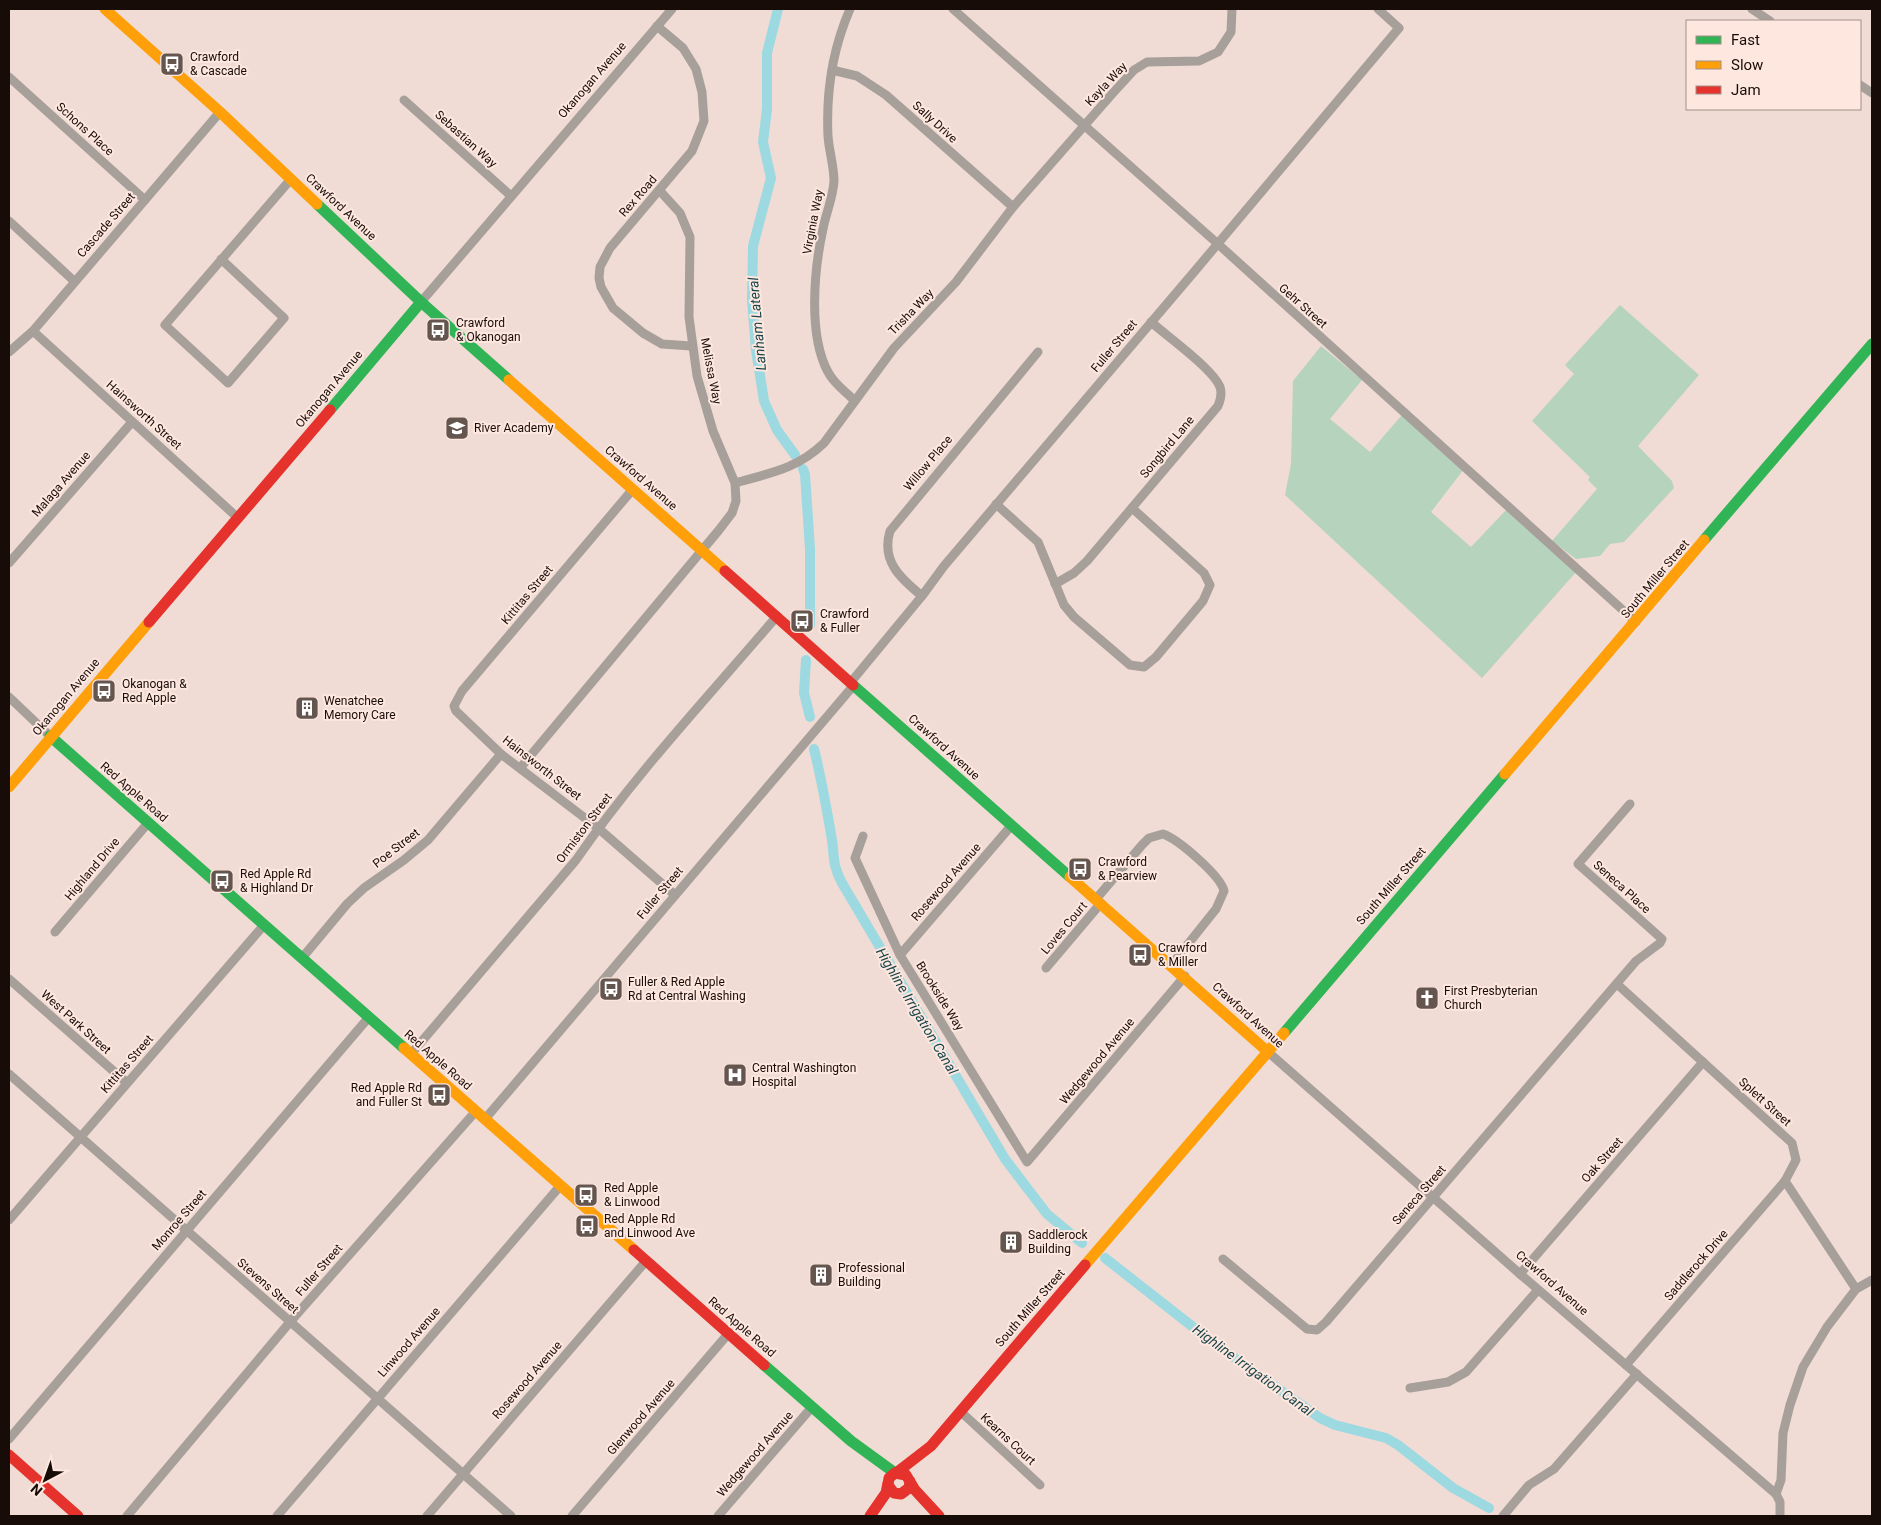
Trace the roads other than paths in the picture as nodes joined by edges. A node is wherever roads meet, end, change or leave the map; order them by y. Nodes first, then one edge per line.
1 (105, 9) edge
2 (672, 9) edge
3 (850, 9) edge
4 (953, 9) edge
5 (1232, 9) edge
6 (1378, 9) edge
7 (1752, 9) edge
8 (1768, 20) edge
9 (657, 26) junction
10 (832, 70) junction
11 (9, 77) edge
12 (1861, 85) edge
13 (1872, 93) edge
14 (404, 100) dead end
15 (220, 112) junction
16 (1085, 126) junction
17 (291, 179) junction
18 (660, 191) junction
19 (511, 196) junction
20 (145, 200) junction
21 (1013, 207) junction
22 (9, 221) edge
23 (1218, 244) junction
24 (221, 259) junction
25 (74, 281) junction
26 (421, 302) junction
27 (1151, 322) junction
28 (33, 331) junction
29 (1872, 344) edge
30 (691, 346) junction
31 (9, 352) edge
32 (1038, 352) dead end
33 (854, 400) junction
34 (132, 422) junction
35 (735, 483) junction
36 (633, 489) junction
37 (996, 504) junction
38 (1132, 508) junction
39 (238, 518) junction
40 (702, 550) junction
41 (9, 562) edge
42 (1055, 584) junction
43 (922, 596) junction
44 (777, 616) junction
45 (1636, 622) junction
46 (853, 684) junction
47 (9, 698) edge
48 (464, 719) joint
49 (50, 736) junction
50 (501, 754) junction
51 (521, 766) junction
52 (9, 787) edge
53 (1630, 804) dead end
54 (148, 822) junction
55 (1011, 826) junction
56 (598, 828) junction
57 (864, 836) dead end
58 (675, 895) junction
59 (1099, 901) junction
60 (264, 925) junction
61 (55, 932) dead end
62 (900, 955) junction
63 (302, 958) junction
64 (1172, 964) junction
65 (1046, 968) dead end
66 (1185, 976) junction
67 (9, 979) edge
68 (1618, 984) junction
69 (369, 1017) junction
70 (1268, 1052) junction
71 (411, 1054) junction
72 (1703, 1062) junction
73 (9, 1074) edge
74 (127, 1083) junction
75 (480, 1115) junction
76 (80, 1137) junction
77 (1027, 1162) joint
78 (1784, 1181) junction
79 (560, 1186) junction
80 (1434, 1197) junction
81 (9, 1220) edge
82 (187, 1230) junction
83 (1223, 1259) dead end
84 (646, 1261) junction
85 (1520, 1274) junction
86 (1872, 1280) edge
87 (1856, 1289) junction
88 (1538, 1290) junction
89 (290, 1322) junction
90 (728, 1334) junction
91 (1626, 1365) junction
92 (1637, 1374) junction
93 (1410, 1388) dead end
94 (378, 1397) junction
95 (812, 1407) junction
96 (960, 1411) junction
97 (9, 1439) edge
98 (931, 1446) junction
99 (9, 1455) edge
100 (463, 1474) junction
101 (892, 1477) junction
102 (909, 1481) junction
103 (1040, 1485) dead end
104 (900, 1494) junction
105 (1776, 1494) junction
106 (872, 1514) edge
107 (78, 1516) edge
108 (127, 1516) edge
109 (277, 1516) edge
110 (427, 1516) edge
111 (511, 1516) edge
112 (572, 1516) edge
113 (718, 1516) edge
114 (935, 1516) edge
115 (940, 1516) edge
116 (1503, 1516) edge
117 (1780, 1516) edge

1 - 15 street, Crawford Avenue
2 - 9 street, Okanogan Avenue
3 - 10 street, Virginia Way
4 - 16 street, Gehr Street
5 - 16 street, Kayla Way
6 - 23 street, Fuller Street
7 - 8 street
9 - 18 street, Rex Road
9 - 19 street, Okanogan Avenue
10 - 21 street, Sally Drive
10 - 33 street, Virginia Way
11 - 20 street, Schons Place
12 - 13 street
14 - 19 street, Sebastian Way
15 - 17 street, Crawford Avenue
15 - 20 street, Cascade Street
16 - 21 street, Trisha Way
16 - 23 street, Gehr Street
17 - 24 street
17 - 26 street, Crawford Avenue
18 - 30 street, Melissa Way
18 - 30 street, Rex Road
19 - 26 street, Okanogan Avenue
20 - 25 street, Cascade Street
21 - 33 street, Trisha Way
22 - 25 street
23 - 27 street, Fuller Street
23 - 45 street, Gehr Street
24 - 24 street
25 - 28 street, Cascade Street
26 - 36 street, Crawford Avenue
26 - 39 street, Okanogan Avenue
27 - 37 street, Fuller Street
27 - 38 street, Songbird Lane
28 - 31 street, Cascade Street
28 - 34 street, Hainsworth Street
29 - 45 street, South Miller Street
30 - 35 street, Melissa Way
32 - 43 street, Willow Place
33 - 35 street, Trisha Way
34 - 39 street, Hainsworth Street
34 - 41 street, Malaga Avenue
35 - 40 street, Melissa Way
36 - 40 street, Crawford Avenue
36 - 48 street, Kittitas Street
37 - 42 street
37 - 43 street, Fuller Street
38 - 42 street, Songbird Lane
38 - 42 street
39 - 49 street, Okanogan Avenue
40 - 44 street, Crawford Avenue
40 - 51 street
43 - 46 street, Fuller Street
44 - 46 street, Crawford Avenue
44 - 56 street, Ormiston Street
45 - 70 street, South Miller Street
46 - 55 street, Crawford Avenue
46 - 58 street, Fuller Street
47 - 49 street, Red Apple Road
48 - 50 street, Hainsworth Street
49 - 52 street, Okanogan Avenue
49 - 54 street, Red Apple Road
50 - 51 street, Hainsworth Street
50 - 63 street, Poe Street
51 - 56 street, Hainsworth Street
53 - 68 street, Seneca Place
54 - 60 street, Red Apple Road
54 - 61 street, Highland Drive
55 - 59 street, Crawford Avenue
55 - 62 street, Rosewood Avenue
56 - 58 street, Hainsworth Street
56 - 71 street, Ormiston Street
57 - 62 street, Brookside Way
58 - 75 street, Fuller Street
59 - 64 street, Crawford Avenue
59 - 64 street, Loves Court
59 - 65 street, Loves Court
60 - 63 street, Red Apple Road
60 - 74 street, Kittitas Street
62 - 77 street, Brookside Way
63 - 69 street, Red Apple Road
64 - 66 street, Crawford Avenue
66 - 70 street, Crawford Avenue
66 - 77 street, Wedgewood Avenue
67 - 74 street, West Park Street
68 - 72 street, Splett Street
68 - 80 street, Seneca Street
69 - 71 street, Red Apple Road
69 - 82 street, Monroe Street
70 - 80 street, Crawford Avenue
70 - 96 street, South Miller Street
71 - 75 street, Red Apple Road
72 - 78 street, Splett Street
72 - 85 street, Oak Street
73 - 76 street, Stevens Street
74 - 76 street, Kittitas Street
75 - 79 street, Red Apple Road
75 - 89 street, Fuller Street
76 - 81 street, Kittitas Street
76 - 82 street, Stevens Street
78 - 87 street
78 - 91 street, Saddlerock Drive
79 - 84 street, Red Apple Road
79 - 94 street, Linwood Avenue
80 - 83 street, Seneca Street
80 - 85 street, Crawford Avenue
82 - 89 street, Stevens Street
82 - 97 street, Monroe Street
84 - 90 street, Red Apple Road
84 - 100 street, Rosewood Avenue
85 - 88 street, Crawford Avenue
86 - 87 street
87 - 105 street
88 - 91 street, Crawford Avenue
88 - 93 street
89 - 94 street, Stevens Street
89 - 108 street, Fuller Street
90 - 95 street, Red Apple Road
90 - 112 street, Glenwood Avenue
91 - 92 street, Crawford Avenue
92 - 105 street, Crawford Avenue
92 - 116 street
94 - 100 street, Stevens Street
94 - 109 street, Linwood Avenue
95 - 101 street, Red Apple Road
95 - 113 street, Wedgewood Avenue
96 - 98 street, South Miller Street
96 - 103 street, Kearns Court
98 - 101 street, South Miller Street
98 - 102 street, South Miller Street
99 - 107 street
100 - 110 street, Rosewood Avenue
100 - 111 street, Stevens Street
101 - 102 street
101 - 104 street
101 - 106 street, South Miller Street
102 - 104 street
102 - 115 street
104 - 106 street, South Miller Street
104 - 114 street
105 - 117 street

